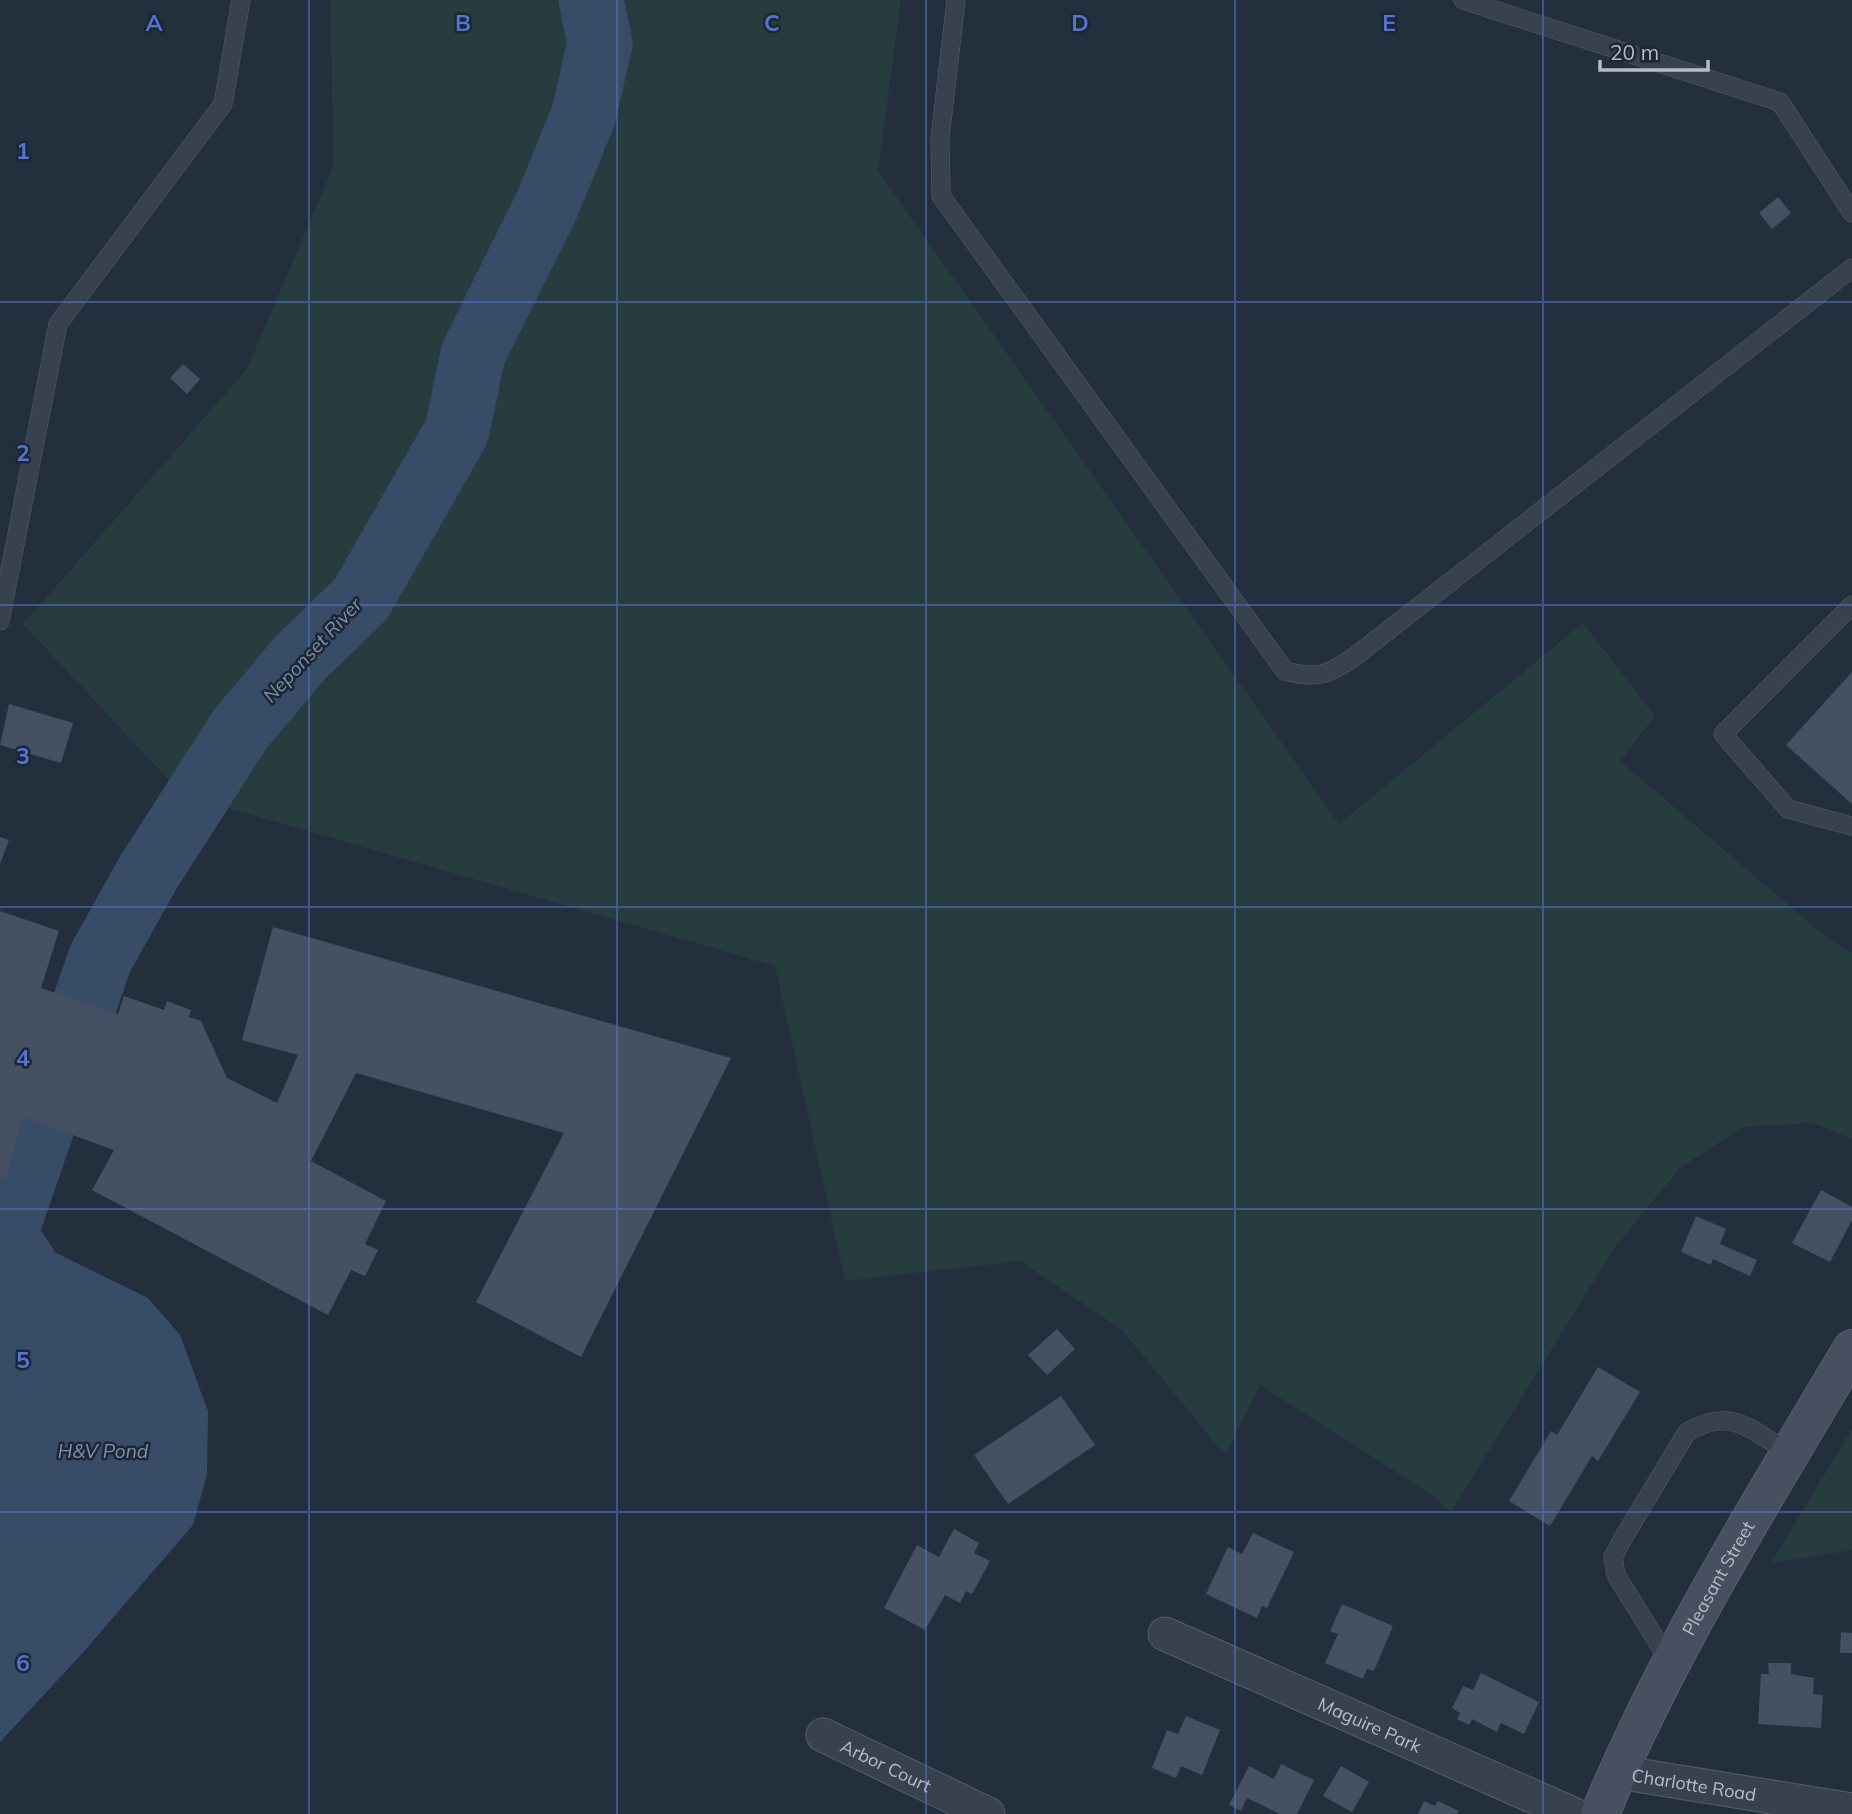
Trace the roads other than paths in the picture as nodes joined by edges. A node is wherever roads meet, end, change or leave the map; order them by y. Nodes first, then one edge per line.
1 (241, 0) edge
2 (956, 0) edge
3 (1463, 0) edge
4 (1852, 213) edge
5 (1852, 268) edge
6 (1852, 605) edge
7 (0, 621) edge
8 (1852, 826) edge
9 (1852, 1349) edge
10 (1790, 1453) junction
11 (1166, 1634) dead end
12 (1670, 1662) junction
13 (822, 1735) dead end
14 (1618, 1772) junction
15 (1852, 1810) edge
16 (988, 1814) edge
17 (1573, 1814) edge
18 (1601, 1814) edge

1 - 7 lane
2 - 5 lane
3 - 4 lane
6 - 8 lane
9 - 10 street, Pleasant Street
10 - 12 street, Pleasant Street
10 - 12 lane
11 - 17 street, Maguire Park
12 - 14 street, Pleasant Street
13 - 16 street, Arbor Court
14 - 15 street, Charlotte Road
14 - 18 street, Pleasant Street

